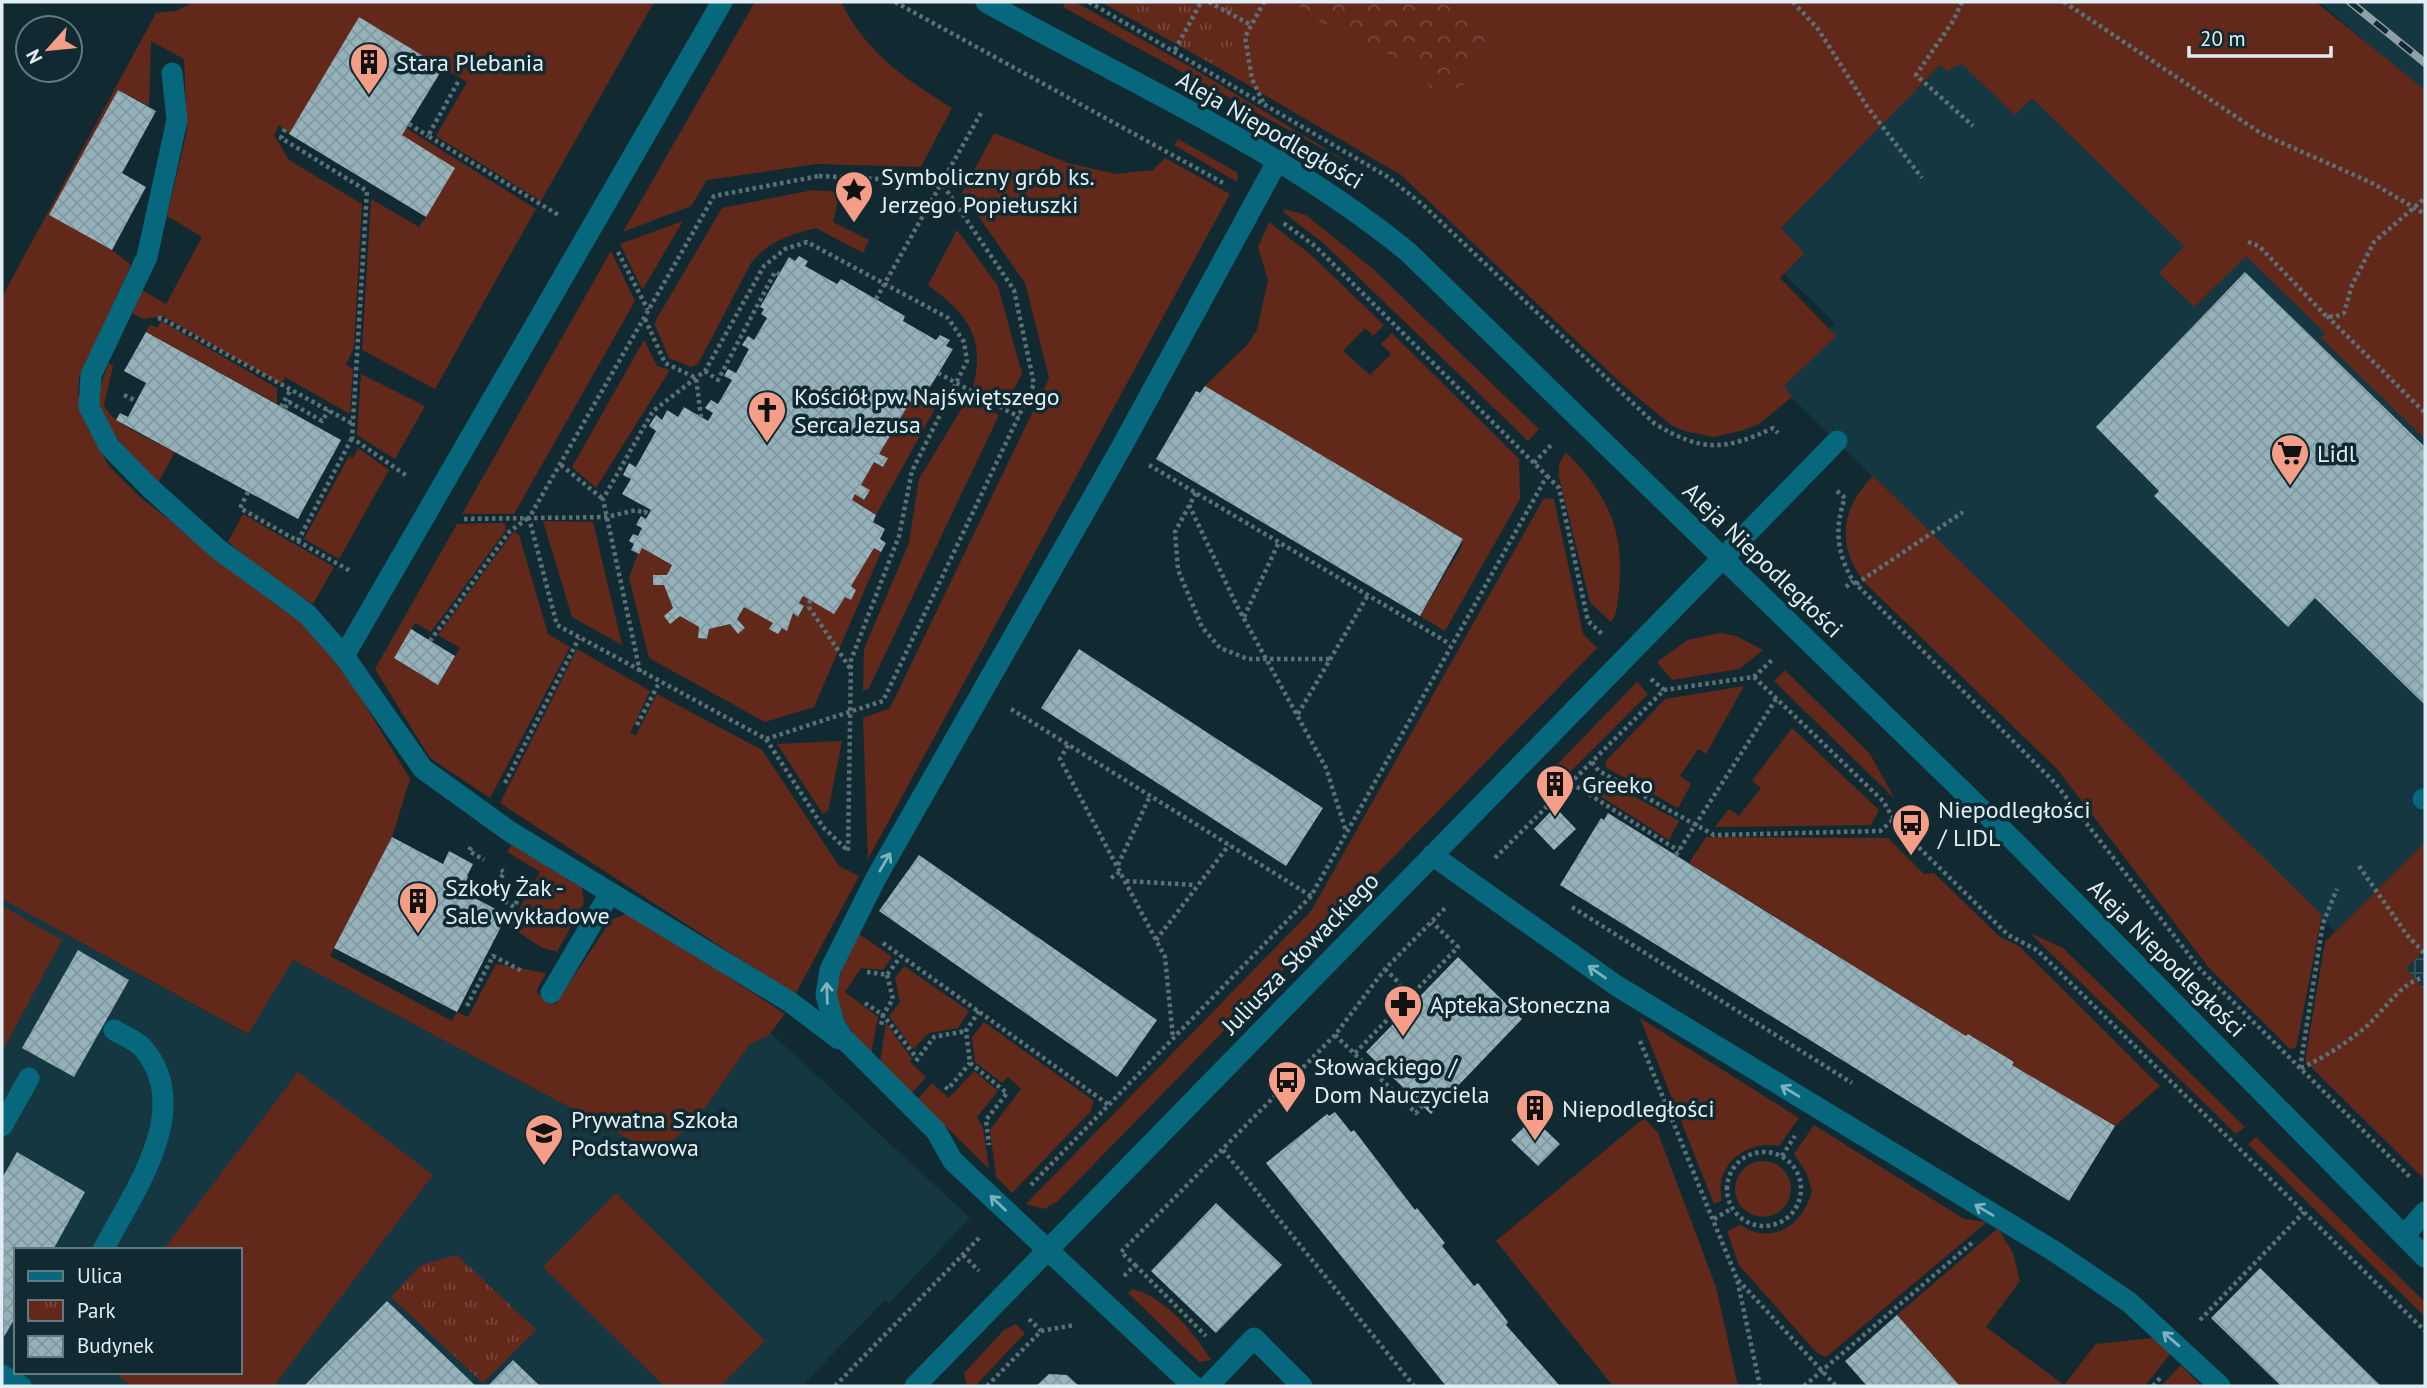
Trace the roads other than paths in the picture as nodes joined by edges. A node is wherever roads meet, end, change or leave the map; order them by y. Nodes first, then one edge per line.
1 (722, 2) edge
2 (986, 2) edge
3 (172, 73) dead end
4 (1278, 160) junction
5 (1837, 441) dead end
6 (1723, 557) junction
7 (344, 656) junction
8 (1432, 855) junction
9 (610, 893) junction
10 (551, 993) dead end
11 (114, 1030) dead end
12 (852, 1049) junction
13 (29, 1078) dead end
14 (2, 1126) edge
15 (2425, 1212) edge
16 (2404, 1236) junction
17 (104, 1248) edge
18 (1047, 1251) junction
19 (2425, 1257) edge
20 (2, 1375) edge
21 (21, 1386) edge
22 (915, 1386) edge
23 (1193, 1386) edge
24 (1208, 1386) edge
25 (1302, 1386) edge
26 (2220, 1386) edge

1 - 7 street
2 - 4 street, Aleja Niepodległości
3 - 7 street
4 - 6 street, Aleja Niepodległości
12 -> 4 street
5 - 6 street, Juliusza Słowackiego
6 - 8 street, Juliusza Słowackiego
6 - 16 street, Aleja Niepodległości
7 - 9 street
8 - 18 street, Juliusza Słowackiego
26 -> 8 street
9 - 10 street
9 - 12 street
11 - 17 street
18 -> 12 street
13 - 14 street
15 - 16 street
16 - 19 street, Aleja Niepodległości
18 - 22 street, Juliusza Słowackiego
18 - 23 street
20 - 21 street
24 - 25 street

